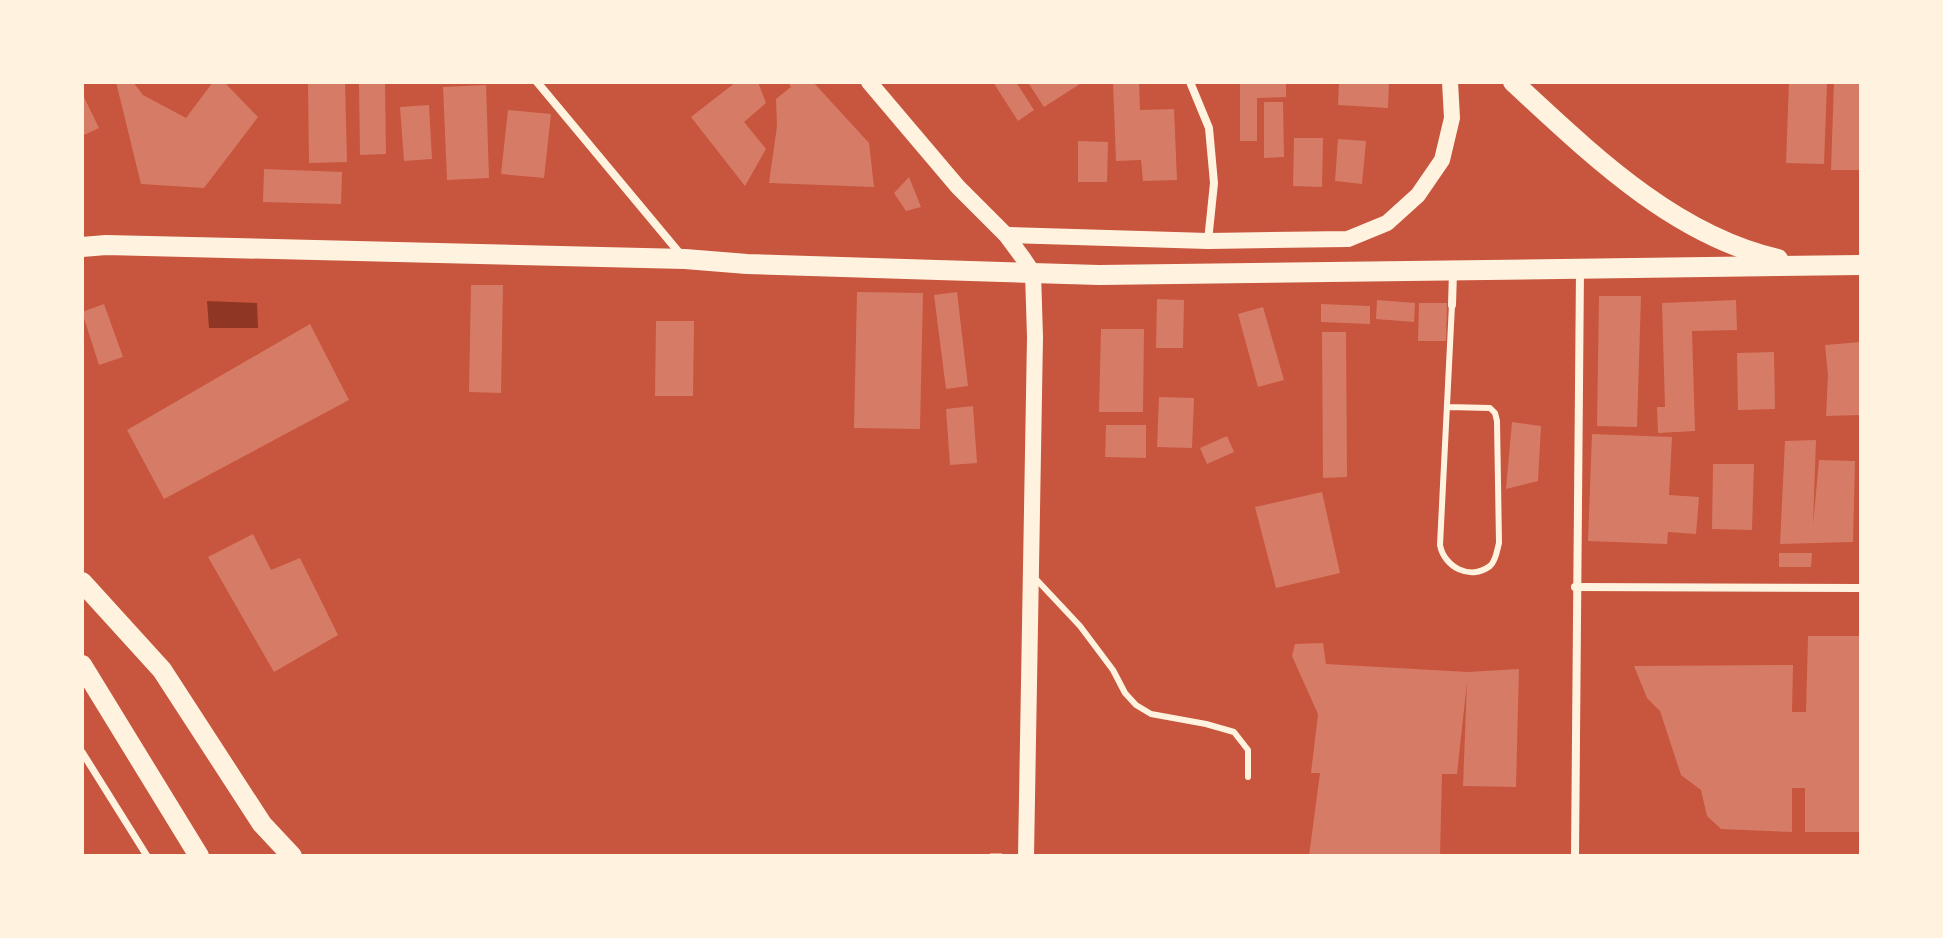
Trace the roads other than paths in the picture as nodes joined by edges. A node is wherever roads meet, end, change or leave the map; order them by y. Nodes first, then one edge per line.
1 (537, 82) edge
2 (869, 82) edge
3 (1190, 82) edge
4 (1450, 82) edge
5 (1513, 82) edge
6 (1006, 235) junction
7 (1208, 241) junction
8 (82, 247) edge
9 (685, 259) junction
10 (1861, 265) edge
11 (1810, 266) junction
12 (1580, 269) junction
13 (1453, 272) junction
14 (1033, 273) junction
15 (1452, 305) joint
16 (1448, 407) junction
17 (1030, 573) junction
18 (82, 582) edge
19 (1575, 587) junction
20 (1861, 588) edge
21 (82, 665) edge
22 (82, 752) edge
23 (1248, 777) dead end
24 (147, 856) edge
25 (199, 856) edge
26 (292, 856) edge
27 (1026, 856) edge
28 (1575, 856) edge

1 - 9 street
2 - 6 main road
3 - 7 street
4 - 7 main road
5 - 11 main road
6 - 7 main road
6 - 14 main road
8 - 9 main road
9 - 14 main road
10 - 11 main road
11 - 12 main road
12 - 13 main road
12 - 19 street
13 - 14 main road
13 - 15 street
14 - 17 main road
15 - 16 lane
16 - 16 lane
17 - 23 lane
17 - 27 main road
18 - 26 main road
19 - 20 street
19 - 28 street
21 - 25 main road
22 - 24 street

